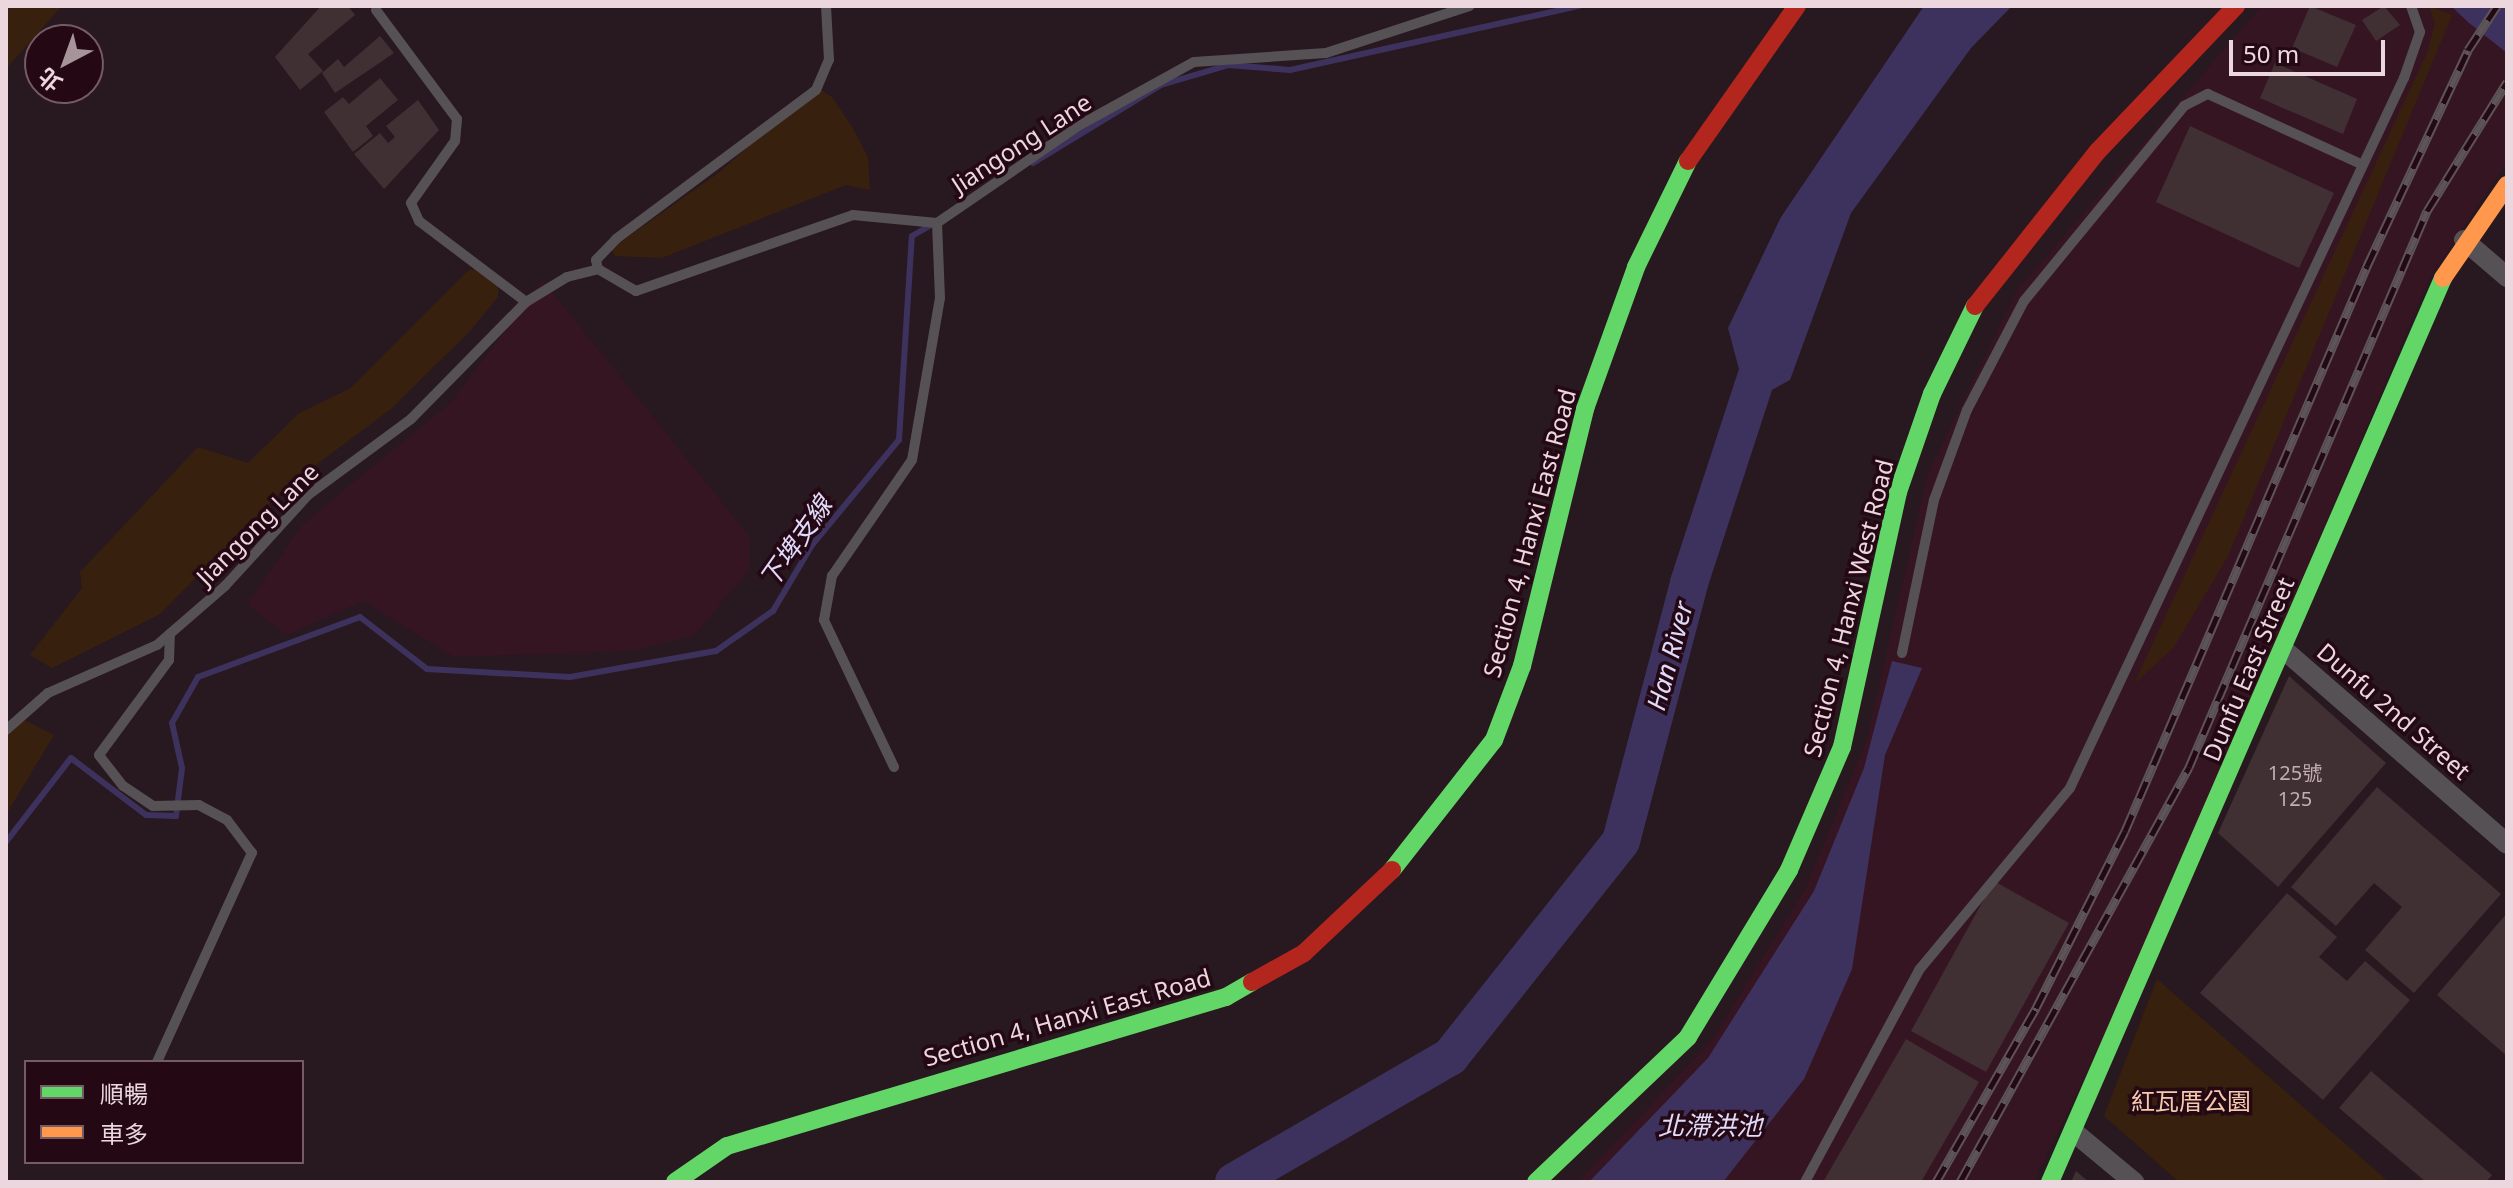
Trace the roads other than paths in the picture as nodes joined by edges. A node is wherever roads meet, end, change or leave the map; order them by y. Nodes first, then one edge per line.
1 (826, 6) edge
2 (1470, 6) edge
3 (1797, 6) edge
4 (2236, 6) edge
5 (2411, 6) edge
6 (376, 10) dead end
7 (2363, 165) junction
8 (2507, 185) edge
9 (937, 223) junction
10 (2464, 240) junction
11 (598, 269) junction
12 (2507, 277) edge
13 (526, 302) junction
14 (170, 634) junction
15 (2283, 649) junction
16 (1902, 653) dead end
17 (6, 730) edge
18 (894, 767) dead end
19 (2507, 844) edge
20 (158, 1060) edge
21 (2075, 1133) junction
22 (675, 1182) edge
23 (1536, 1182) edge
24 (1805, 1182) edge
25 (2050, 1182) edge
26 (2134, 1182) edge

1 - 11 lane
2 - 9 lane, Jiangong Lane
3 - 22 street, Section 4, Hanxi East Road
4 - 23 street, Section 4, Hanxi West Road
5 - 7 lane
6 - 13 lane
7 - 16 lane
7 - 24 lane
8 - 10 street, Dunfu East Street
9 - 11 lane, Jiangong Lane
9 - 18 lane
10 - 12 street
10 - 15 street, Dunfu East Street
11 - 13 lane, Jiangong Lane
13 - 14 lane, Jiangong Lane
14 - 17 lane, Jiangong Lane
14 - 20 lane
15 - 19 street, Dunfu 2nd Street
15 - 21 street, Dunfu East Street
21 - 25 street, Dunfu East Street
21 - 26 street

